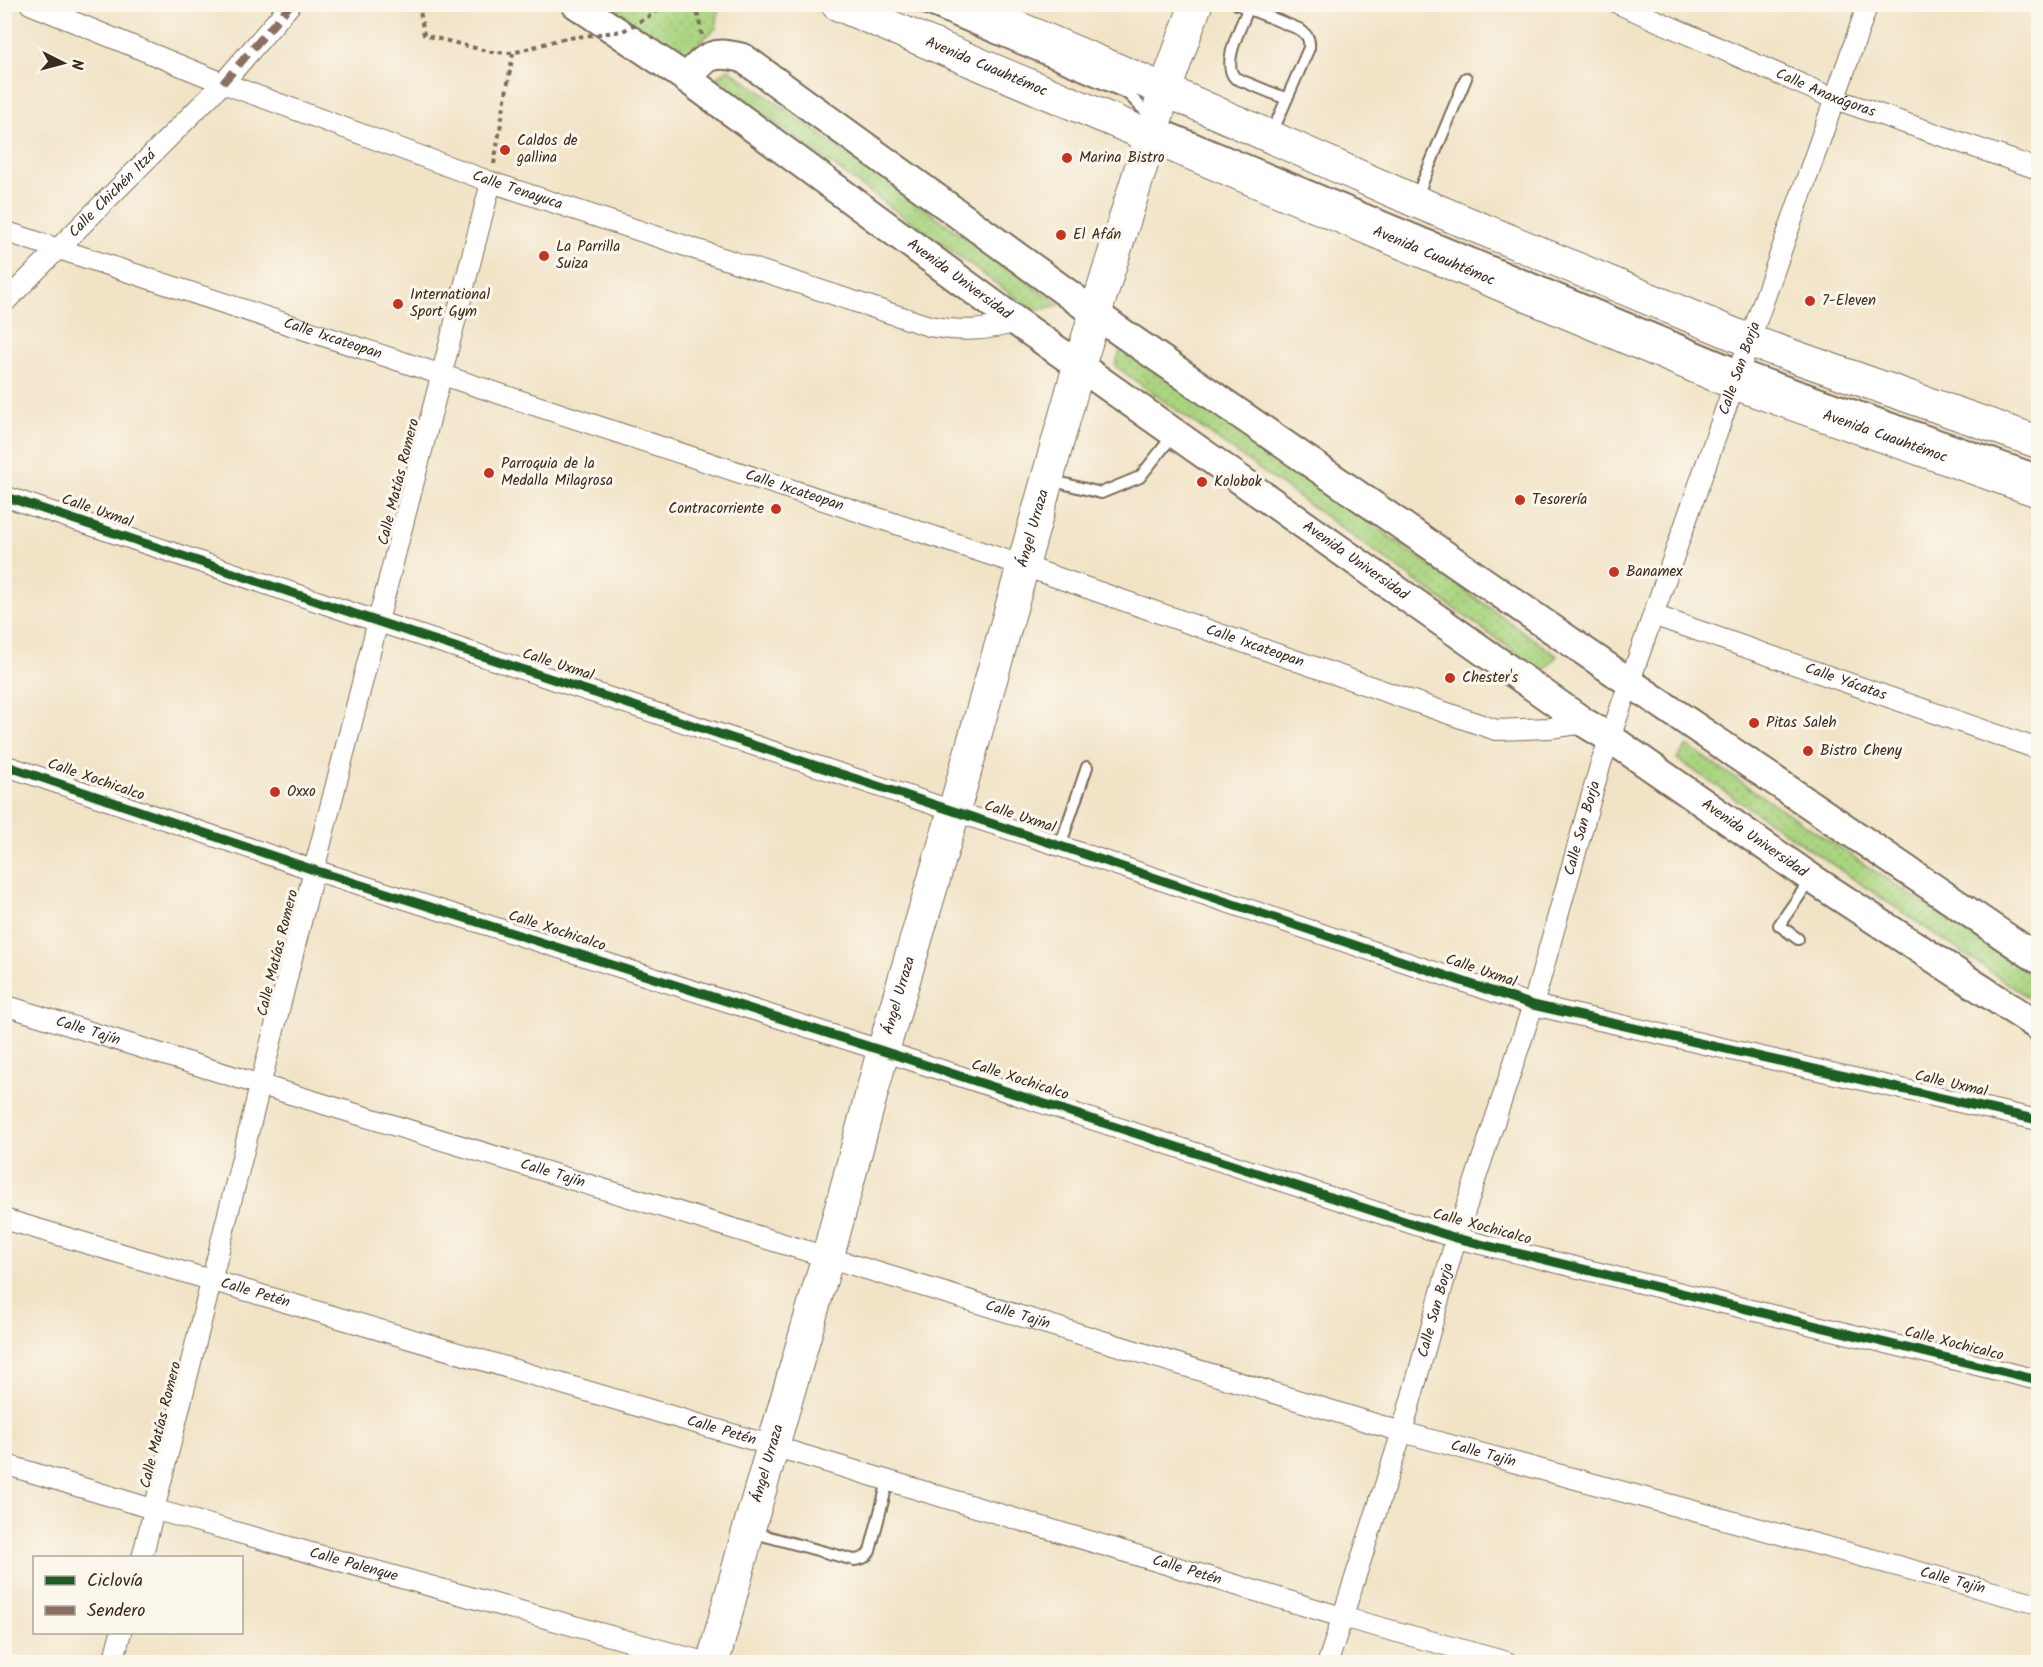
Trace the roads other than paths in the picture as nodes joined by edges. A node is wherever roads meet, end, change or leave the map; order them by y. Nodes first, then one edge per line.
1 (30, 4) edge
2 (291, 4) edge
3 (576, 4) edge
4 (837, 4) edge
5 (858, 4) edge
6 (915, 4) edge
7 (962, 4) edge
8 (1196, 4) edge
9 (1237, 4) edge
10 (1619, 4) edge
11 (1868, 4) edge
12 (1248, 9) junction
13 (686, 78) junction
14 (1466, 78) dead end
15 (223, 83) junction
16 (1165, 90) junction
17 (1287, 99) junction
18 (1835, 99) junction
19 (1153, 129) junction
20 (1270, 137) junction
21 (2038, 170) edge
22 (491, 182) junction
23 (1415, 201) junction
24 (4, 231) edge
25 (58, 249) junction
26 (4, 303) edge
27 (1095, 314) junction
28 (1017, 322) junction
29 (1743, 364) junction
30 (1079, 366) junction
31 (442, 374) junction
32 (1174, 434) junction
33 (2038, 442) edge
34 (2038, 470) edge
35 (1047, 480) junction
36 (2038, 491) edge
37 (4, 496) edge
38 (1024, 566) junction
39 (1653, 615) junction
40 (379, 622) junction
41 (1629, 682) junction
42 (1586, 723) junction
43 (1610, 738) junction
44 (2038, 749) edge
45 (4, 765) edge
46 (1087, 767) dead end
47 (954, 811) junction
48 (1060, 846) junction
49 (314, 870) junction
50 (1811, 878) junction
51 (1798, 939) dead end
52 (2038, 959) edge
53 (4, 1005) edge
54 (1533, 1005) junction
55 (2038, 1026) edge
56 (883, 1051) junction
57 (261, 1085) junction
58 (2038, 1120) edge
59 (4, 1219) edge
60 (1456, 1238) junction
61 (828, 1256) junction
62 (213, 1280) junction
63 (2038, 1380) edge
64 (1402, 1432) junction
65 (773, 1446) junction
66 (4, 1464) edge
67 (888, 1481) junction
68 (156, 1510) junction
69 (748, 1532) junction
70 (142, 1556) edge
71 (2038, 1604) edge
72 (1342, 1617) junction
73 (120, 1634) edge
74 (113, 1662) edge
75 (704, 1662) edge
76 (713, 1662) edge
77 (1328, 1662) edge
78 (1507, 1662) edge

1 - 15 street, Calle Tenayuca
2 - 15 street, Calle Chichén Itzá
3 - 13 main road, Avenida Universidad
4 - 19 main road, Avenida Cuauhtémoc
5 - 19 lane
6 - 19 lane
7 - 16 main road, Avenida Cuauhtémoc
8 - 16 main road
9 - 12 lane
10 - 18 street, Calle Anaxágoras
11 - 18 street, Calle San Borja
12 - 17 lane
12 - 17 lane
13 - 27 main road
13 - 28 main road, Avenida Universidad
14 - 23 lane
15 - 22 street, Calle Tenayuca
15 - 25 street, Calle Chichén Itzá
16 - 19 main road
16 - 20 main road, Avenida Cuauhtémoc
17 - 20 lane
18 - 21 street, Calle Anaxágoras
18 - 29 street, Calle San Borja
19 - 27 main road
19 - 29 main road, Avenida Cuauhtémoc
20 - 23 main road, Avenida Cuauhtémoc
22 - 28 street, Calle Tenayuca
22 - 31 street, Calle Matías Romero
23 - 29 main road, Avenida Cuauhtémoc
24 - 25 street, Calle Ixcateopan
25 - 26 street, Calle Chichén Itzá
25 - 31 street, Calle Ixcateopan
27 - 30 main road, Ángel Urraza
27 - 41 main road
28 - 30 main road, Avenida Universidad
29 - 33 main road, Avenida Cuauhtémoc
29 - 34 lane
29 - 36 main road, Avenida Cuauhtémoc
29 - 39 street, Calle San Borja
30 - 32 main road, Avenida Universidad
30 - 35 main road, Ángel Urraza
31 - 38 street, Calle Ixcateopan
31 - 40 street, Calle Matías Romero
32 - 35 lane
32 - 42 main road, Avenida Universidad
35 - 38 main road, Ángel Urraza
37 - 40 street, Calle Uxmal
38 - 42 street, Calle Ixcateopan
38 - 47 main road, Ángel Urraza
39 - 41 street, Calle San Borja
39 - 44 street, Calle Yácatas
40 - 47 street, Calle Uxmal
40 - 49 street, Calle Matías Romero
41 - 43 street, Calle San Borja
41 - 52 main road
42 - 43 main road, Avenida Universidad
43 - 50 main road, Avenida Universidad
43 - 54 street, Calle San Borja
45 - 49 street, Calle Xochicalco
46 - 48 lane
47 - 48 street, Calle Uxmal
47 - 56 main road, Ángel Urraza
48 - 54 street, Calle Uxmal
49 - 56 street, Calle Xochicalco
49 - 57 street, Calle Matías Romero
50 - 51 lane
50 - 55 main road, Avenida Universidad
53 - 57 street, Calle Tajín
54 - 58 street, Calle Uxmal
54 - 60 street, Calle San Borja
56 - 60 street, Calle Xochicalco
56 - 61 main road, Ángel Urraza
57 - 61 street, Calle Tajín
57 - 62 street, Calle Matías Romero
59 - 62 street, Calle Petén
60 - 63 street, Calle Xochicalco
60 - 64 street, Calle San Borja
61 - 64 street, Calle Tajín
61 - 65 main road, Ángel Urraza
62 - 65 street, Calle Petén
62 - 68 street, Calle Matías Romero
64 - 71 street, Calle Tajín
64 - 72 street, Calle San Borja
65 - 67 street, Calle Petén
65 - 69 main road, Ángel Urraza
66 - 68 street, Calle Palenque
67 - 69 lane
67 - 72 street, Calle Petén
68 - 70 street, Calle Matías Romero
68 - 75 street, Calle Palenque
69 - 76 main road, Ángel Urraza
72 - 77 street, Calle San Borja
72 - 78 street, Calle Petén
73 - 74 street

